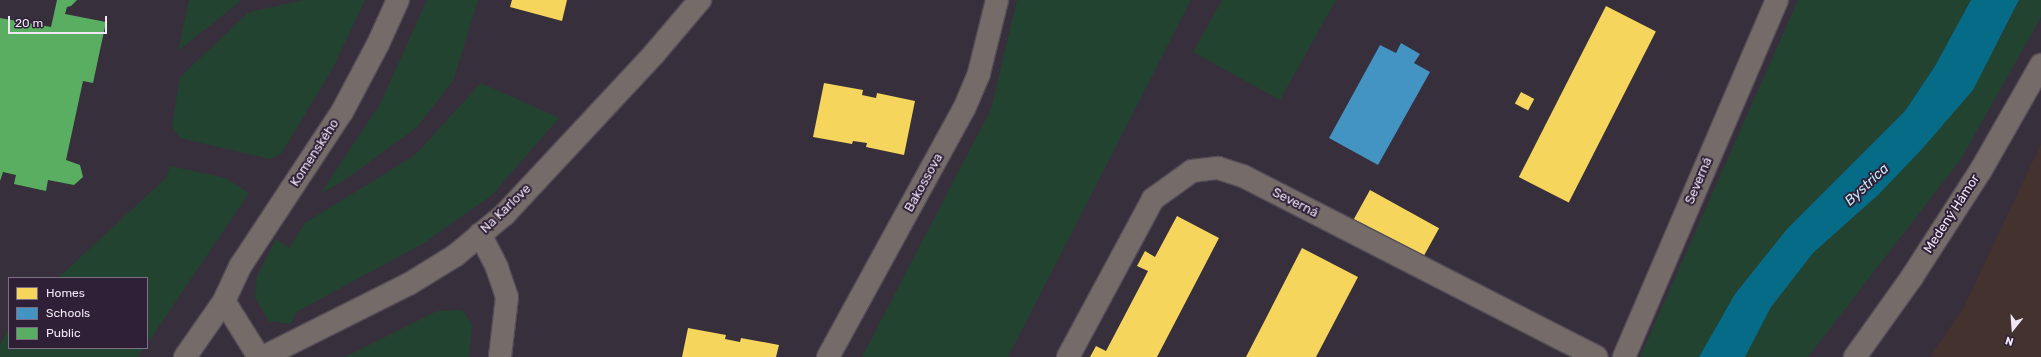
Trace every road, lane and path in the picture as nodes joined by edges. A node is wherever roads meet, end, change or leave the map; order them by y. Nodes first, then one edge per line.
1 (398, 0) edge
2 (700, 0) edge
3 (997, 0) edge
4 (1772, 2) edge
5 (2041, 65) edge
6 (480, 234) junction
7 (224, 301) junction
8 (186, 357) edge
9 (259, 357) edge
10 (263, 357) edge
11 (500, 357) edge
12 (828, 357) edge
13 (1068, 357) edge
14 (1596, 357) edge
15 (1624, 357) edge
16 (1855, 357) edge

1 - 7 street, Komenského
2 - 6 street, Na Karlove
3 - 12 street, Bakossova
4 - 15 street, Severná
5 - 16 street, Medený Hámor
6 - 10 street, Na Karlove
6 - 11 street
7 - 8 street, Komenského
7 - 9 street
13 - 14 street, Severná

